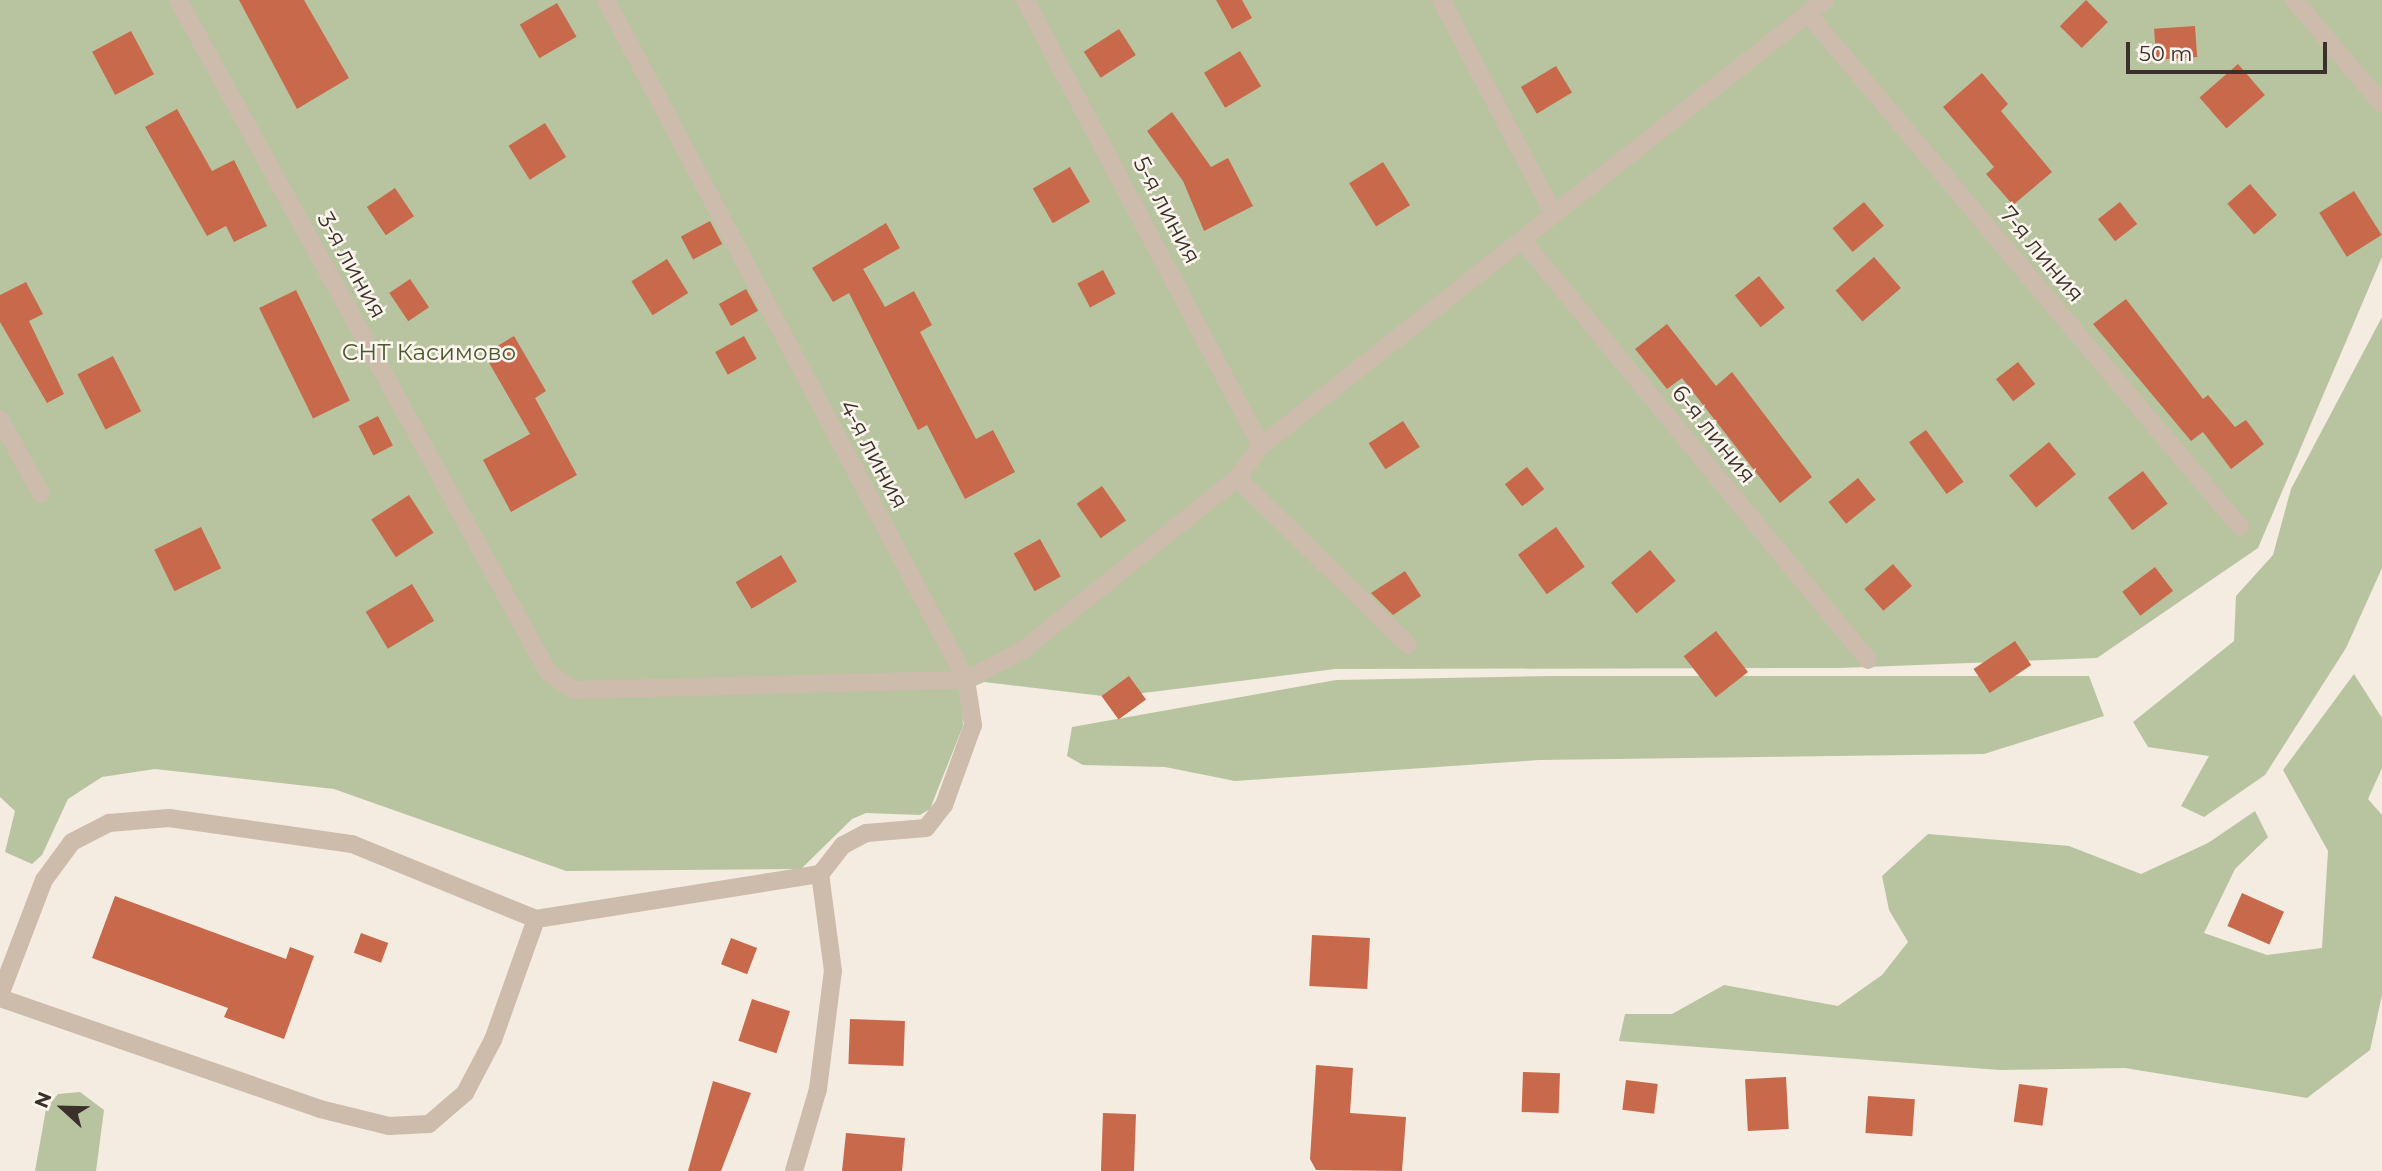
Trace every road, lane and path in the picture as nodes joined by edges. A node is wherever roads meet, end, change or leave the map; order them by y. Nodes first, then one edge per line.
1 (178, 0) edge
2 (606, 0) edge
3 (1025, 0) edge
4 (1441, 0) edge
5 (1825, 0) edge
6 (2294, 0) edge
7 (1808, 13) junction
8 (2382, 104) edge
9 (1553, 214) junction
10 (1522, 240) junction
11 (0, 419) edge
12 (1261, 446) junction
13 (1237, 478) junction
14 (41, 494) dead end
15 (2240, 527) dead end
16 (1408, 645) dead end
17 (1868, 660) dead end
18 (966, 680) junction
19 (820, 874) junction
20 (537, 919) junction
21 (0, 997) edge
22 (794, 1171) edge

1 - 18 street, 3-я линия
2 - 18 street, 4-я линия
3 - 12 street, 5-я линия
4 - 9 street
5 - 7 street
6 - 8 street
7 - 9 street
7 - 15 street, 7-я линия
9 - 10 street
10 - 12 street
10 - 17 street, 6-я линия
11 - 14 street
12 - 13 street
13 - 16 street
13 - 18 street
18 - 19 street, 4-я линия
19 - 20 street
19 - 22 street
20 - 21 street
20 - 21 street

